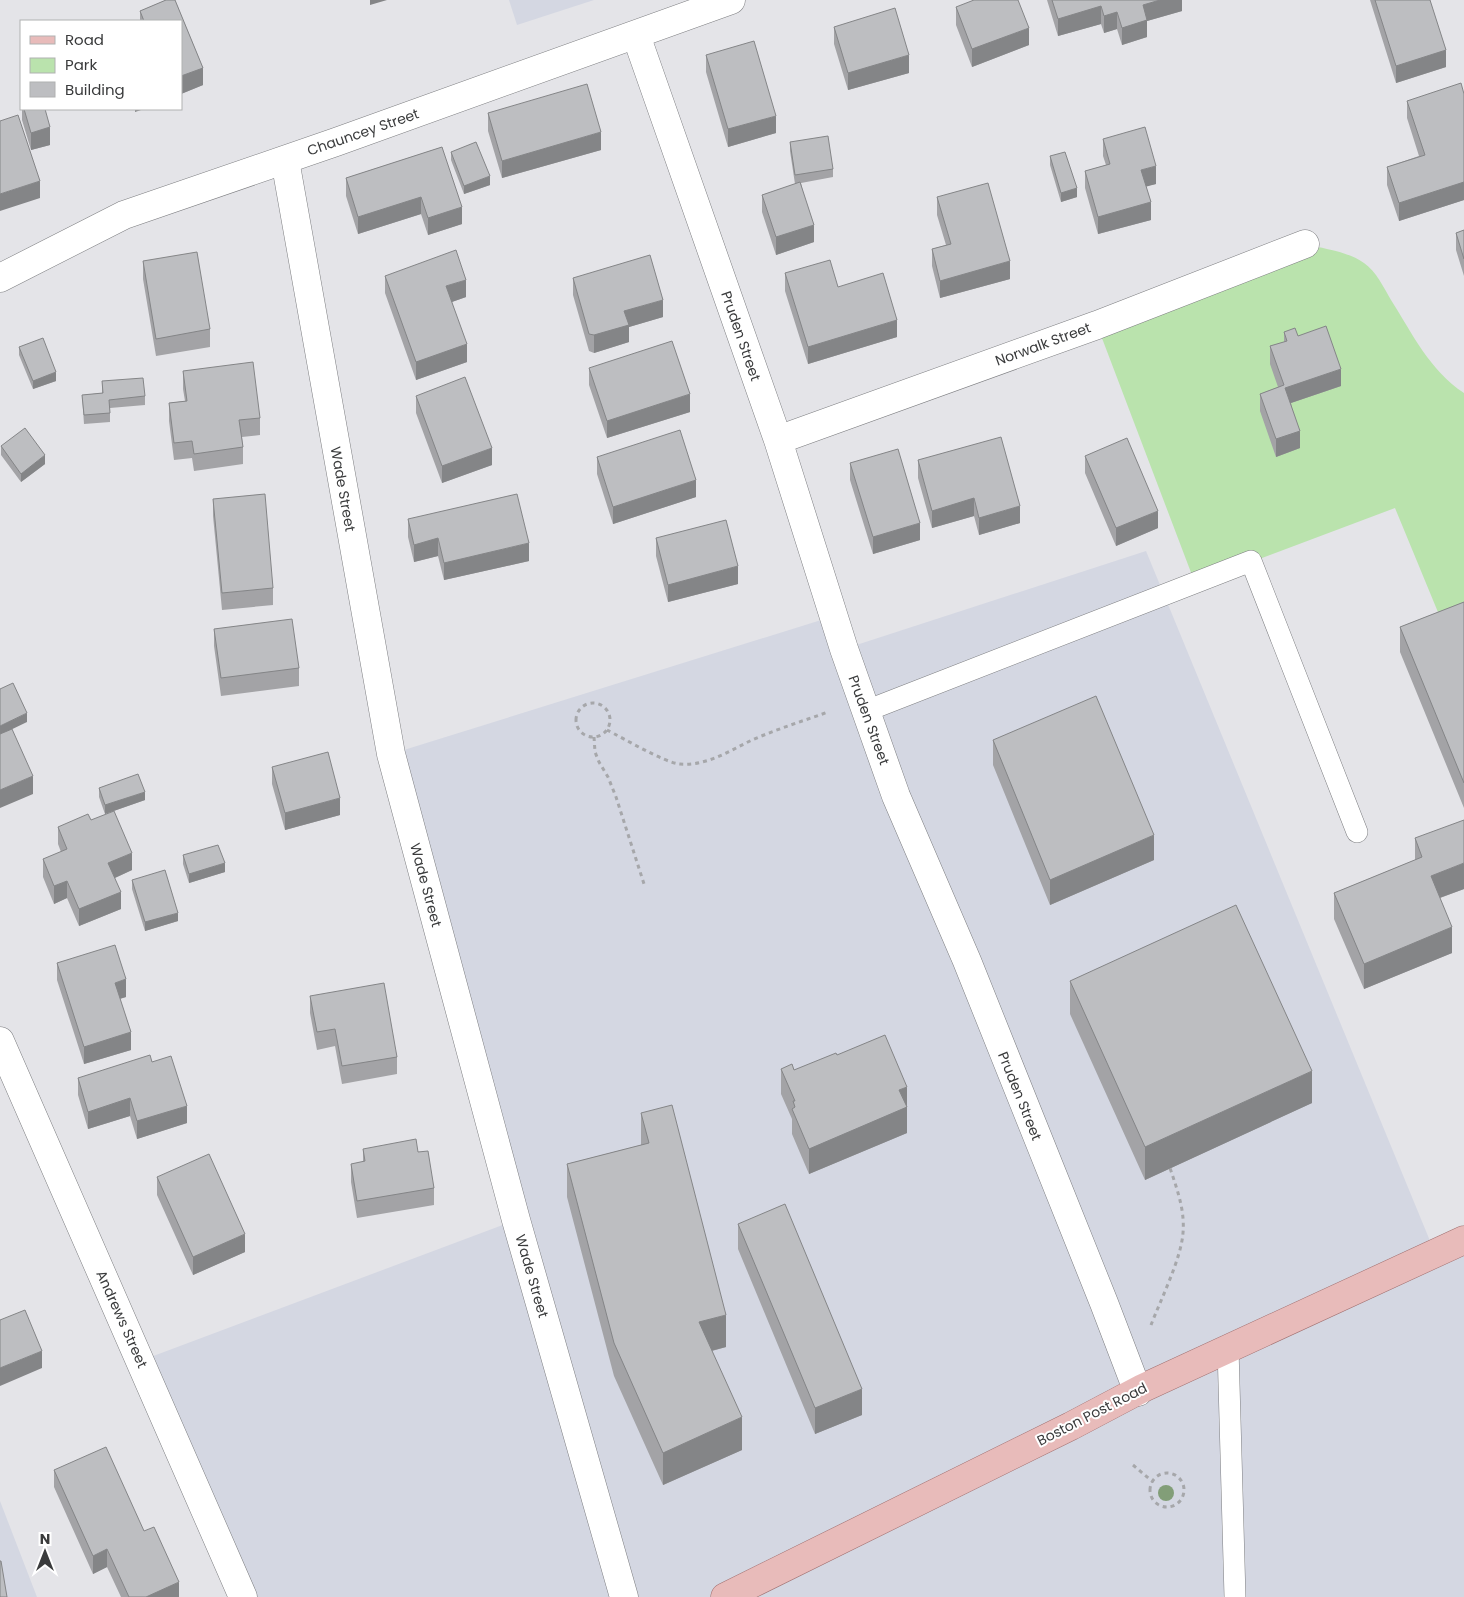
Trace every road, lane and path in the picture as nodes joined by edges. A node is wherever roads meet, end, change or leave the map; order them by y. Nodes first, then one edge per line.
1 (727, 1) edge
2 (636, 35) junction
3 (284, 160) junction
4 (1305, 244) dead end
5 (0, 278) edge
6 (778, 440) junction
7 (864, 706) junction
8 (607, 730) junction
9 (594, 737) junction
10 (1356, 832) dead end
11 (645, 887) dead end
12 (0, 1041) edge
13 (1170, 1168) edge
14 (1464, 1240) edge
15 (1151, 1326) dead end
16 (1228, 1348) junction
17 (1138, 1392) junction
18 (1133, 1465) dead end
19 (1153, 1482) junction
20 (243, 1597) edge
21 (624, 1597) edge
22 (725, 1597) edge
23 (1235, 1597) edge

1 - 2 street, Chauncey Street
2 - 3 street, Chauncey Street
2 - 6 street, Pruden Street
3 - 5 street, Chauncey Street
3 - 21 street, Wade Street
4 - 6 street, Norwalk Street
6 - 7 street, Pruden Street
7 - 8 path
7 - 10 lane
7 - 17 street, Pruden Street
8 - 9 path
8 - 9 path
9 - 11 path
12 - 20 street, Andrews Street
13 - 15 path
14 - 16 main road, Boston Post Road
16 - 17 main road, Boston Post Road
16 - 23 lane
17 - 22 main road, Boston Post Road
18 - 19 path
19 - 19 path

